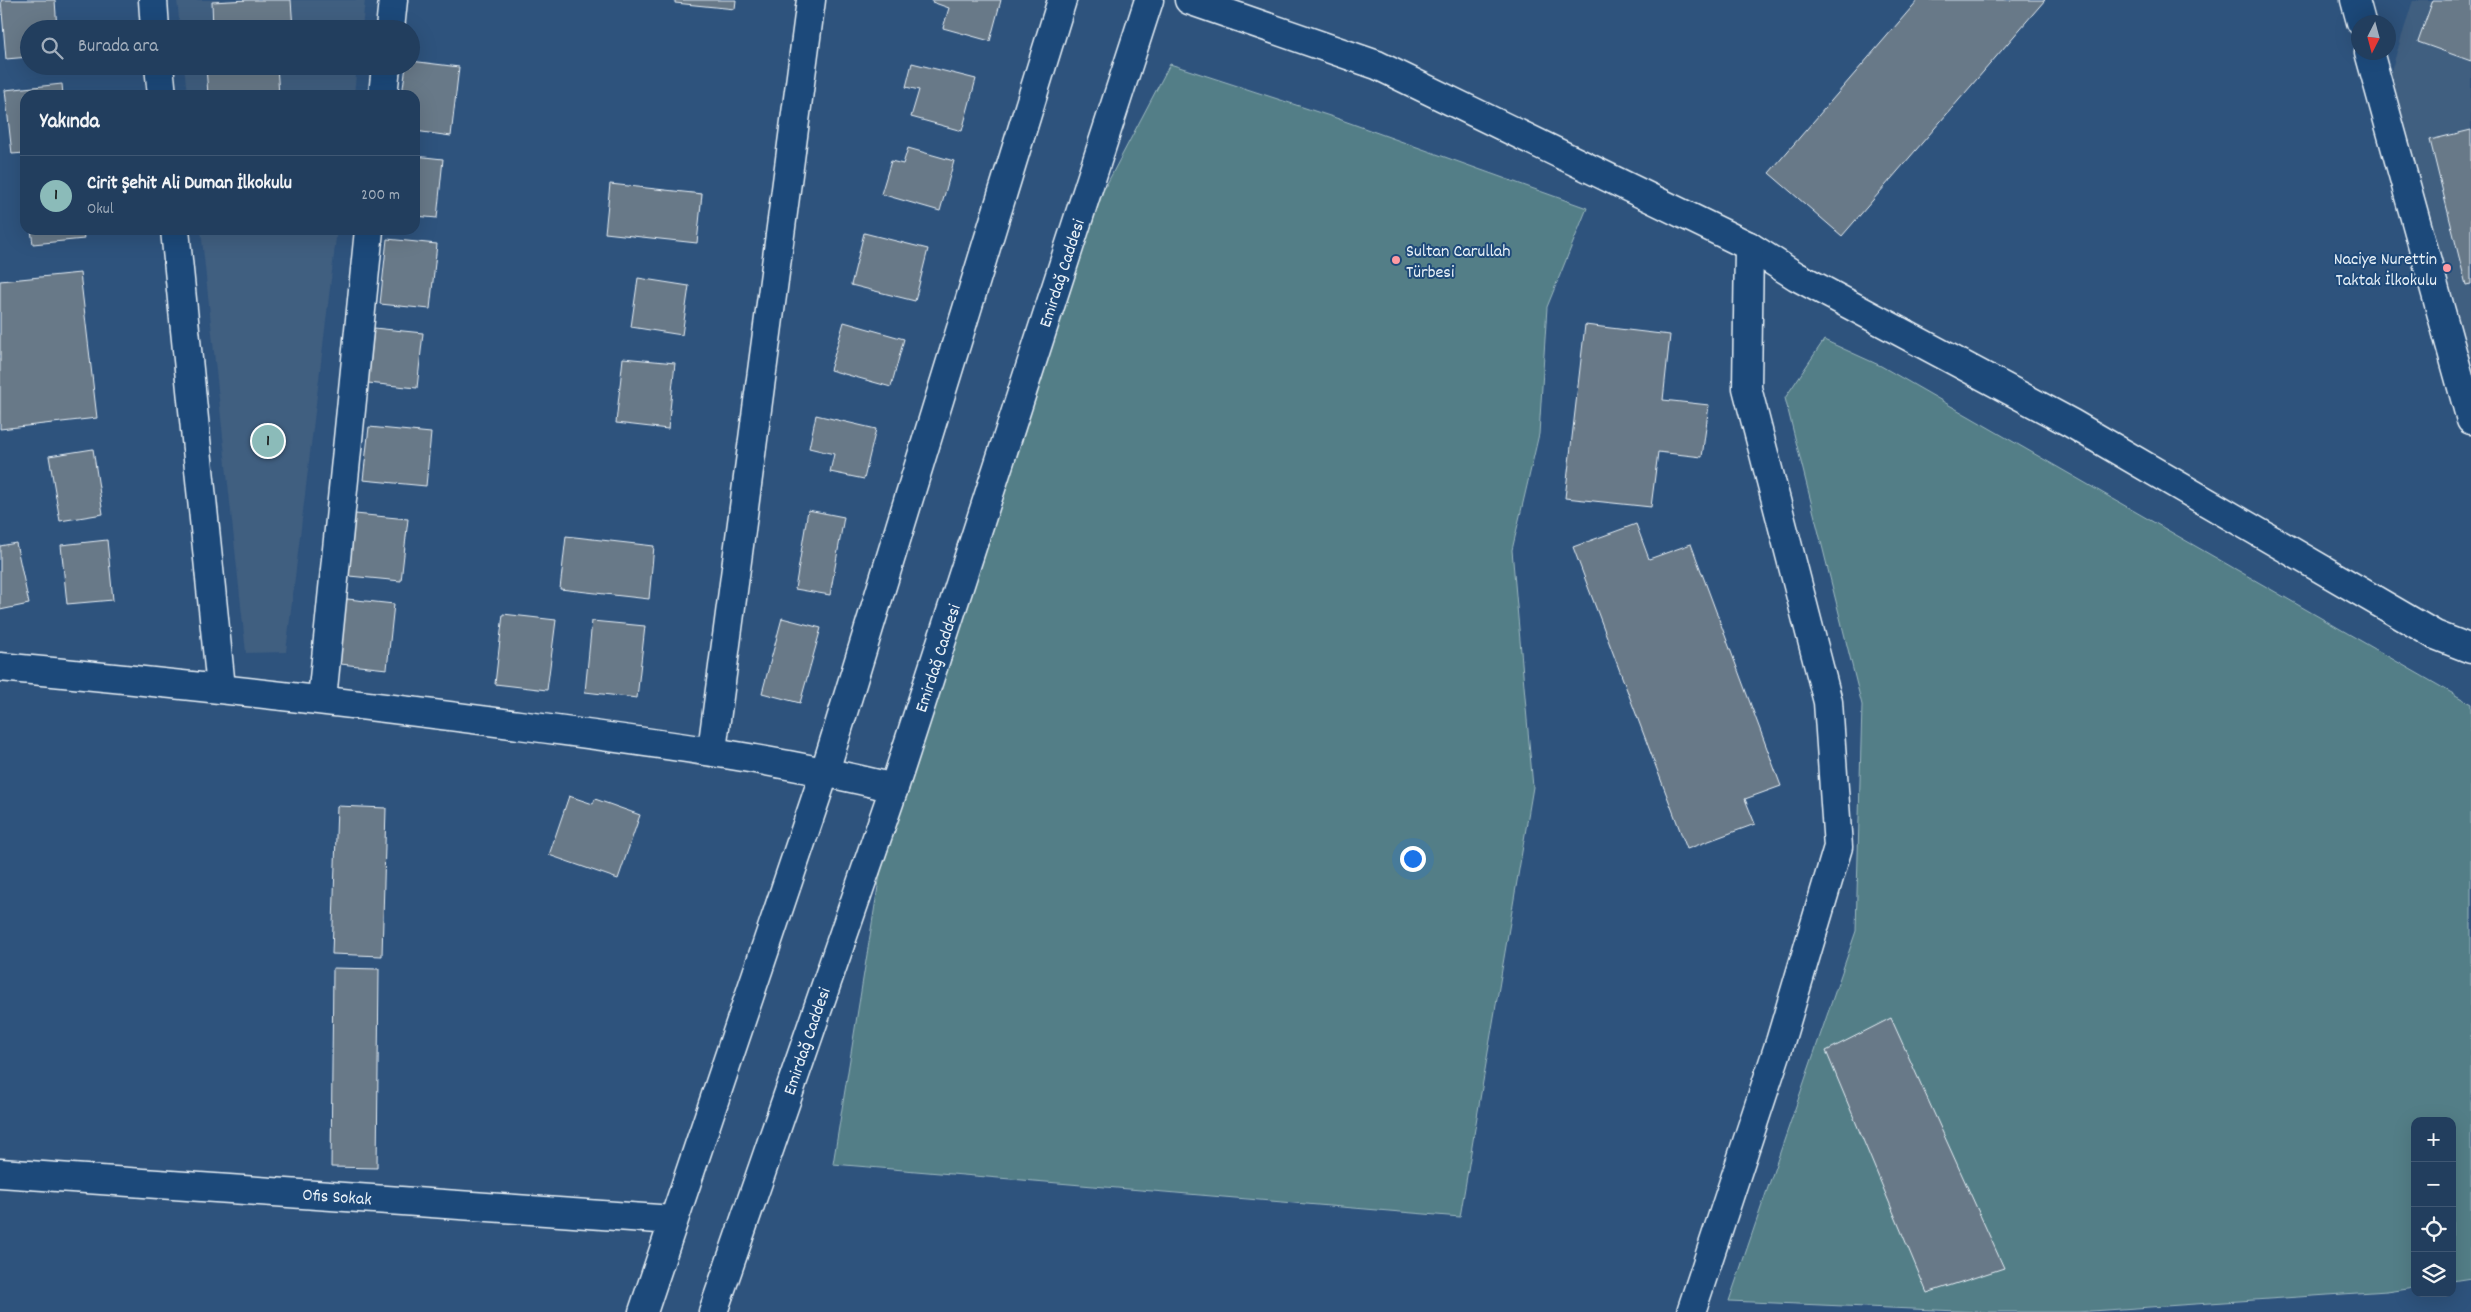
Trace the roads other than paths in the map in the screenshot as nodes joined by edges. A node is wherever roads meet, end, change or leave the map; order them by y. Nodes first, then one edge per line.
1 (153, 0) edge
2 (392, 0) edge
3 (811, 0) edge
4 (1062, 0) edge
5 (1150, 0) edge
6 (1189, 0) edge
7 (2355, 0) edge
8 (2359, 15) edge
9 (154, 20) edge
10 (391, 20) edge
11 (2371, 60) edge
12 (160, 75) edge
13 (385, 75) edge
14 (161, 90) edge
15 (384, 90) edge
16 (176, 235) edge
17 (368, 235) edge
18 (1749, 246) junction
19 (2471, 420) edge
20 (2471, 649) edge
21 (0, 667) edge
22 (221, 688) junction
23 (322, 699) junction
24 (712, 750) junction
25 (825, 771) junction
26 (894, 788) junction
27 (0, 1173) edge
28 (674, 1220) junction
29 (643, 1312) edge
30 (713, 1312) edge
31 (1691, 1312) edge

1 - 9 street
2 - 10 street
3 - 24 street
4 - 25 street
5 - 26 street, Emirdağ Caddesi
6 - 18 street
7 - 8 street
11 - 19 street
12 - 14 street
13 - 15 street
16 - 22 street
17 - 23 street
18 - 20 street
18 - 31 street
21 - 22 street
22 - 23 street
23 - 24 street
24 - 25 street
25 - 26 street
25 - 28 street
26 - 30 street, Emirdağ Caddesi
27 - 28 street, Ofis Sokak
28 - 29 street

